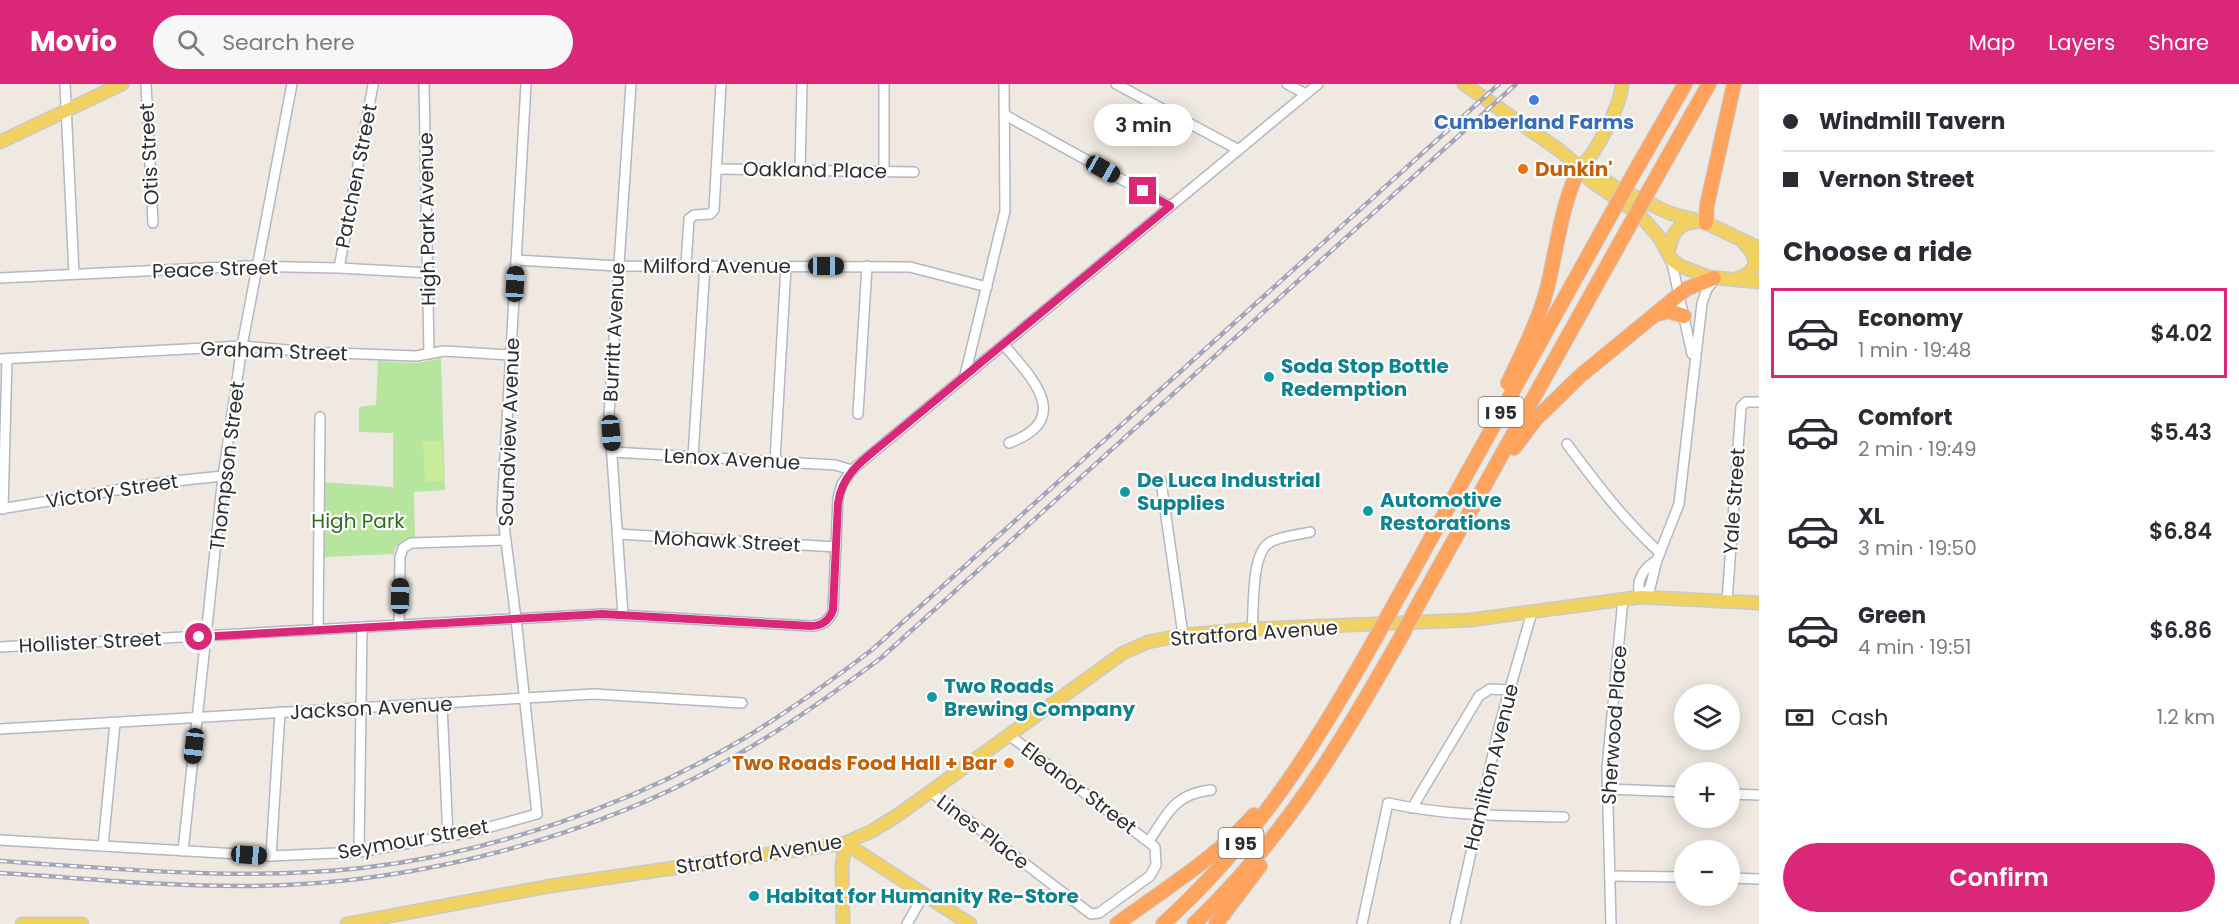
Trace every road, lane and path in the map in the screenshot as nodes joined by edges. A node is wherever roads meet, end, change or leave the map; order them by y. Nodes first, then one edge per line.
1 (65, 84) edge
2 (122, 84) edge
3 (146, 84) edge
4 (292, 84) edge
5 (424, 84) edge
6 (526, 84) edge
7 (631, 84) edge
8 (722, 84) edge
9 (802, 84) edge
10 (884, 84) edge
11 (1004, 84) edge
12 (1116, 84) edge
13 (1287, 84) edge
14 (1318, 84) edge
15 (1464, 84) edge
16 (1621, 84) edge
17 (1685, 84) edge
18 (1709, 84) edge
19 (1734, 84) edge
20 (373, 85) edge
21 (1306, 94) junction
22 (66, 109) junction
23 (1005, 115) junction
24 (0, 142) edge
25 (1239, 150) junction
26 (1580, 167) junction
27 (716, 169) junction
28 (800, 170) junction
29 (884, 171) junction
30 (914, 172) dead end
31 (1170, 206) junction
32 (1705, 223) junction
33 (153, 224) dead end
34 (1738, 238) junction
35 (1759, 248) edge
36 (1670, 256) junction
37 (516, 260) junction
38 (257, 266) junction
39 (618, 266) junction
40 (686, 266) junction
41 (705, 266) junction
42 (786, 266) junction
43 (867, 266) junction
44 (339, 268) junction
45 (429, 273) junction
46 (74, 274) junction
47 (0, 278) edge
48 (1715, 278) junction
49 (1735, 279) junction
50 (1759, 282) edge
51 (987, 287) junction
52 (1679, 296) junction
53 (1658, 314) junction
54 (1684, 316) junction
55 (1004, 345) junction
56 (242, 346) junction
57 (429, 354) junction
58 (511, 355) junction
59 (3, 359) edge
60 (1694, 362) junction
61 (966, 375) junction
62 (1759, 402) edge
63 (858, 414) dead end
64 (320, 417) dead end
65 (1010, 443) dead end
66 (1567, 444) dead end
67 (612, 452) junction
68 (693, 457) junction
69 (775, 461) junction
70 (852, 470) junction
71 (223, 476) junction
72 (1161, 481) dead end
73 (1451, 502) junction
74 (1, 509) edge
75 (1466, 519) junction
76 (1310, 532) dead end
77 (618, 534) junction
78 (505, 540) junction
79 (836, 547) junction
80 (1658, 557) junction
81 (1641, 597) junction
82 (1623, 598) junction
83 (1727, 601) junction
84 (1759, 603) edge
85 (1532, 612) junction
86 (623, 615) junction
87 (516, 619) junction
88 (399, 625) junction
89 (362, 627) junction
90 (318, 629) junction
91 (1252, 629) junction
92 (1183, 635) junction
93 (206, 636) junction
94 (0, 647) edge
95 (1509, 690) junction
96 (524, 699) junction
97 (742, 702) dead end
98 (442, 705) junction
99 (362, 708) junction
100 (280, 712) junction
101 (198, 718) junction
102 (115, 723) junction
103 (0, 729) edge
104 (1009, 735) junction
105 (1309, 753) junction
106 (1323, 770) junction
107 (1607, 789) junction
108 (1211, 790) dead end
109 (931, 792) junction
110 (1674, 792) edge
111 (1740, 794) edge
112 (1759, 795) edge
113 (1412, 808) junction
114 (537, 814) joint
115 (1478, 815) junction
116 (1564, 817) dead end
117 (448, 837) junction
118 (0, 840) edge
119 (1149, 841) junction
120 (846, 843) junction
121 (103, 846) junction
122 (183, 851) junction
123 (359, 852) junction
124 (271, 856) junction
125 (1610, 876) junction
126 (1674, 877) edge
127 (1740, 878) edge
128 (1759, 879) edge
129 (924, 894) junction
130 (360, 923) edge
131 (22, 924) edge
132 (82, 924) edge
133 (347, 924) edge
134 (843, 924) edge
135 (907, 924) edge
136 (970, 924) edge
137 (1117, 924) edge
138 (1163, 924) edge
139 (1194, 924) edge
140 (1216, 924) edge
141 (1362, 924) edge
142 (1455, 924) edge
143 (1611, 924) edge

1 - 22 street
2 - 22 main road
3 - 33 street, Otis Street
4 - 38 street, Thompson Street
5 - 45 street, High Park Avenue
6 - 37 street, Soundview Avenue
7 - 39 street, Burritt Avenue
8 - 27 street
9 - 28 street
10 - 29 street
11 - 23 street
12 - 25 street
13 - 21 street
14 - 21 street
15 - 26 main road
16 - 26 main road
17 - 73 highway, I 95, bridge
18 - 75 highway, I 95, bridge
19 - 32 highway
20 - 44 street, Patchen Street
21 - 25 street
22 - 24 main road
22 - 46 street
23 - 31 street
23 - 51 street
25 - 31 street
26 - 32 main road
26 - 36 main road
26 - 73 highway
27 - 28 street, Oakland Place
27 - 40 street
28 - 29 street, Oakland Place
29 - 30 street, Oakland Place
31 - 55 street
32 - 34 main road
32 - 36 main road
34 - 35 main road
34 - 49 main road
36 - 48 main road
36 - 52 street
37 - 39 street, Milford Avenue
37 - 58 street, Soundview Avenue
38 - 44 street, Peace Street
38 - 46 street, Peace Street
38 - 56 street, Thompson Street
39 - 40 street, Milford Avenue
39 - 67 street, Burritt Avenue
40 - 41 street, Milford Avenue
41 - 42 street, Milford Avenue
41 - 68 street
42 - 43 street, Milford Avenue
42 - 69 street
43 - 51 street, Milford Avenue
43 - 63 street
44 - 45 street, Peace Street
45 - 57 street, High Park Avenue
46 - 47 street, Peace Street
48 - 49 main road
48 - 52 highway
48 - 60 street
49 - 50 main road
51 - 61 street
52 - 53 highway
52 - 54 street
53 - 54 highway
53 - 75 highway
54 - 60 street
55 - 61 street
55 - 65 street
56 - 57 street, Graham Street
56 - 59 street, Graham Street
56 - 71 street, Thompson Street
57 - 58 street, Graham Street
58 - 78 street, Soundview Avenue
59 - 74 street
60 - 80 street
61 - 70 street
62 - 83 street, Yale Street
64 - 90 street
66 - 80 street
67 - 68 street, Lenox Avenue
67 - 77 street, Burritt Avenue
68 - 69 street, Lenox Avenue
69 - 70 street, Lenox Avenue
70 - 79 street
71 - 74 street, Victory Street
71 - 93 street, Thompson Street
72 - 92 street
73 - 105 highway, I 95, bridge
75 - 106 highway, I 95, bridge
76 - 91 street
77 - 79 street, Mohawk Street
77 - 86 street, Burritt Avenue
78 - 87 street, Soundview Avenue
78 - 88 street
79 - 86 street, Hollister Street
80 - 81 street
81 - 82 main road, Stratford Avenue
81 - 83 main road, Stratford Avenue
82 - 85 main road, Stratford Avenue
82 - 107 street, Sherwood Place
83 - 84 main road, Stratford Avenue
85 - 91 main road, Stratford Avenue
85 - 95 street, Hamilton Avenue
86 - 87 street, Hollister Street
87 - 88 street, Hollister Street
87 - 96 street, Soundview Avenue
88 - 89 street, Hollister Street
89 - 90 street, Hollister Street
89 - 99 street
90 - 93 street, Hollister Street
91 - 92 main road, Stratford Avenue
92 - 104 main road, Stratford Avenue
93 - 94 street, Hollister Street
93 - 101 street, Thompson Street
95 - 113 street
95 - 115 street, Hamilton Avenue
96 - 97 street, Jackson Avenue
96 - 98 street, Jackson Avenue
96 - 114 street, Soundview Avenue
98 - 99 street, Jackson Avenue
98 - 117 street
99 - 100 street, Jackson Avenue
99 - 123 street
100 - 101 street, Jackson Avenue
100 - 124 street
101 - 102 street, Jackson Avenue
101 - 122 street, Thompson Street
102 - 103 street, Jackson Avenue
102 - 121 street
104 - 109 main road, Stratford Avenue
104 - 119 street, Eleanor Street
105 - 137 highway
105 - 138 highway, I 95
106 - 139 highway, I 95
106 - 140 highway
107 - 110 street
107 - 125 street, Sherwood Place
108 - 119 street
109 - 119 street, Lines Place
109 - 120 main road, Stratford Avenue
111 - 112 street
113 - 115 street
113 - 141 street
114 - 117 street, Seymour Street
115 - 116 street
115 - 142 street, Hamilton Avenue
117 - 123 street, Seymour Street
118 - 121 street, Seymour Street
120 - 129 main road
120 - 130 main road, Stratford Avenue
120 - 134 main road
121 - 122 street, Seymour Street
122 - 124 street, Seymour Street
123 - 124 street, Seymour Street
125 - 126 street
125 - 143 street, Sherwood Place
127 - 128 street
129 - 135 street
129 - 136 main road
130 - 133 main road, Stratford Avenue
131 - 132 main road

